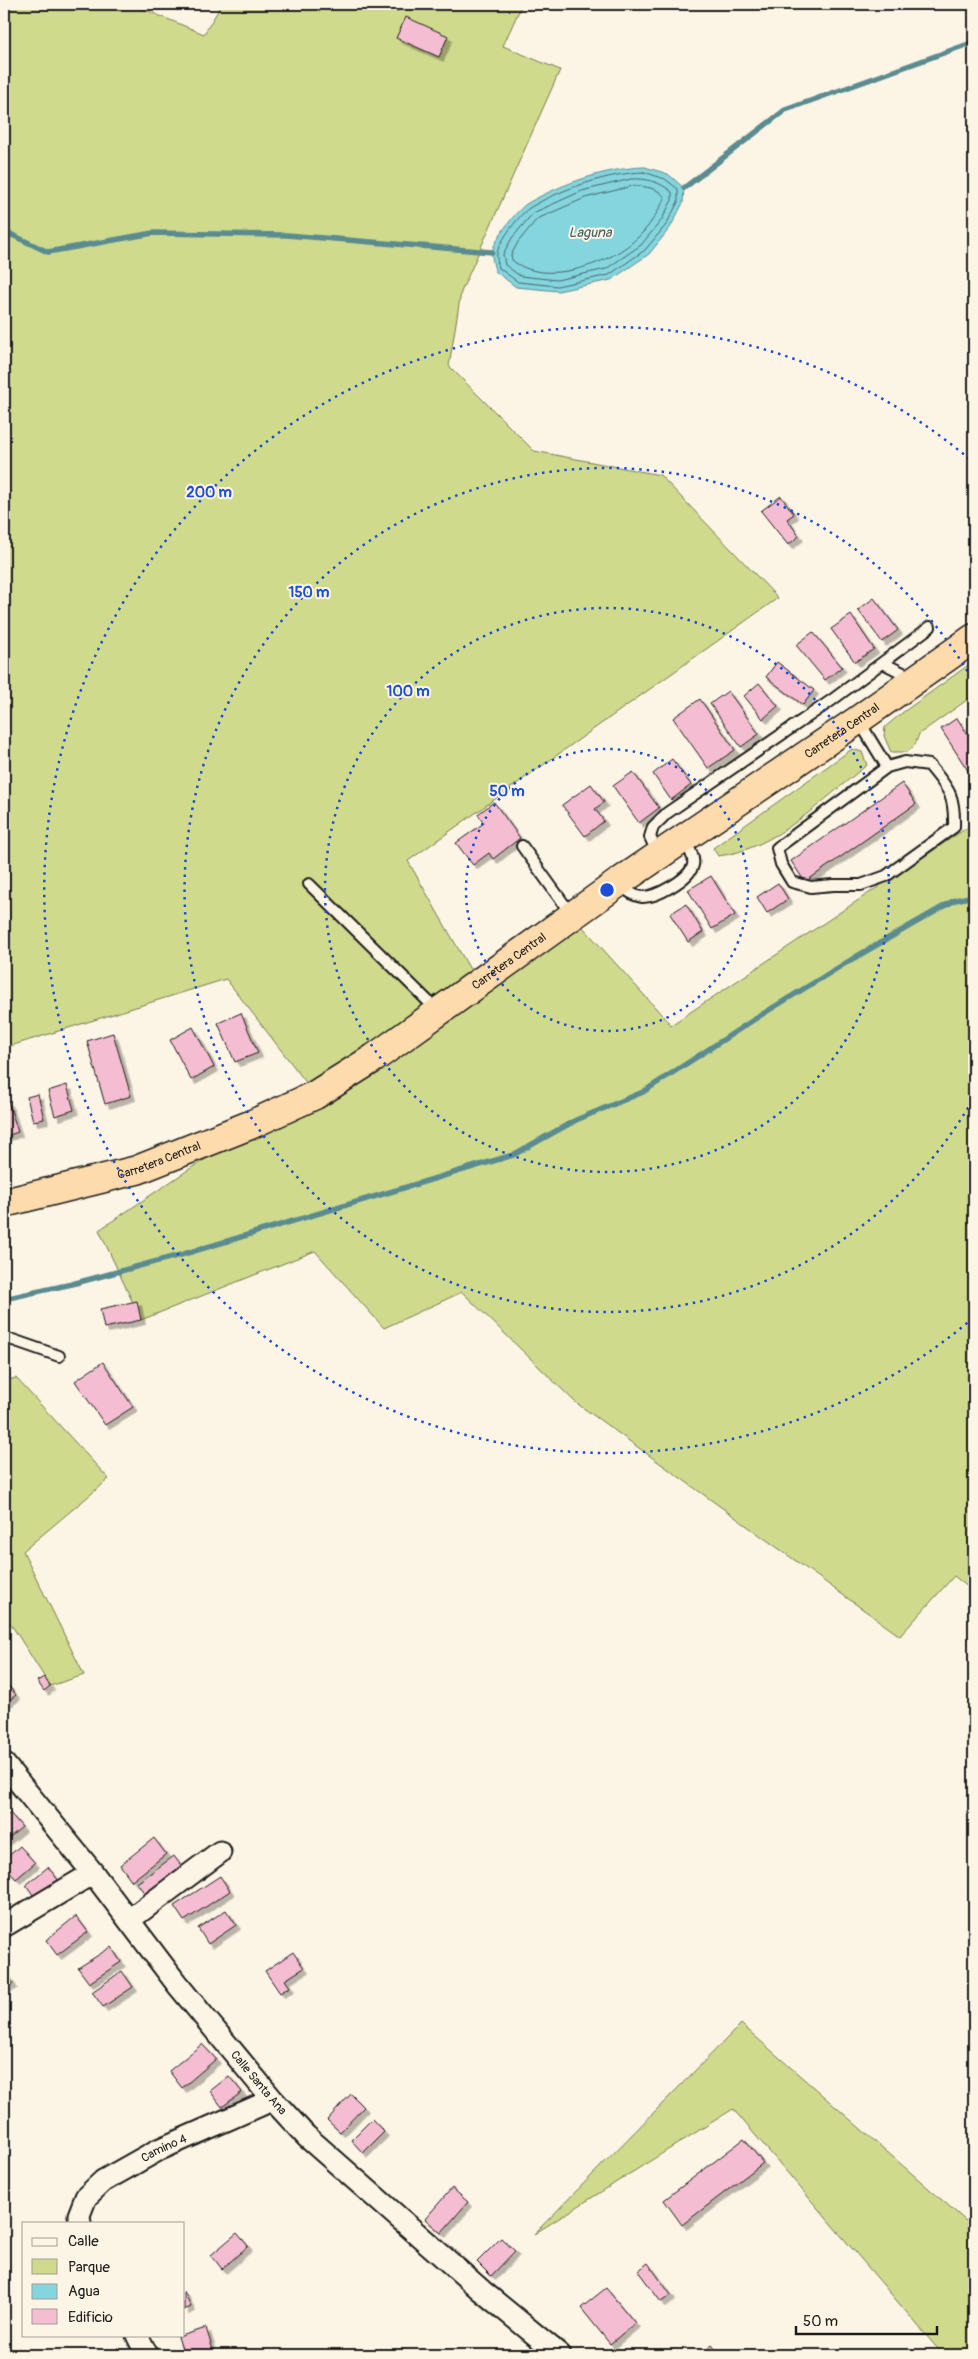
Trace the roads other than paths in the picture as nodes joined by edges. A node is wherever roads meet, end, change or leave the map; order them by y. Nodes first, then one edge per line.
1 (930, 627) dead end
2 (974, 638) edge
3 (883, 663) junction
4 (915, 680) junction
5 (858, 720) junction
6 (887, 767) junction
7 (683, 838) junction
8 (522, 846) dead end
9 (658, 855) junction
10 (618, 883) junction
11 (308, 884) dead end
12 (573, 916) junction
13 (438, 1011) junction
14 (4, 1203) edge
15 (4, 1340) edge
16 (59, 1356) dead end
17 (4, 1764) edge
18 (220, 1852) dead end
19 (93, 1873) junction
20 (129, 1920) junction
21 (4, 1926) edge
22 (272, 2100) junction
23 (80, 2222) edge
24 (138, 2336) edge
25 (147, 2355) edge
26 (560, 2355) edge

1 - 3 lane
2 - 4 highway, Carretera Central
3 - 4 lane
3 - 9 lane
4 - 5 highway, Carretera Central
5 - 6 lane
5 - 7 highway, Carretera Central
6 - 6 lane
7 - 9 highway, Carretera Central
7 - 10 lane
8 - 12 lane
9 - 10 highway, Carretera Central
10 - 12 highway, Carretera Central
11 - 13 lane
12 - 13 highway, Carretera Central
13 - 14 highway, Carretera Central
15 - 16 lane
17 - 19 street, Calle Santa Ana
18 - 20 street
19 - 20 street, Calle Santa Ana
19 - 21 street
20 - 22 street, Calle Santa Ana
22 - 23 street, Camino 4
22 - 26 street, Calle Santa Ana
24 - 25 street

